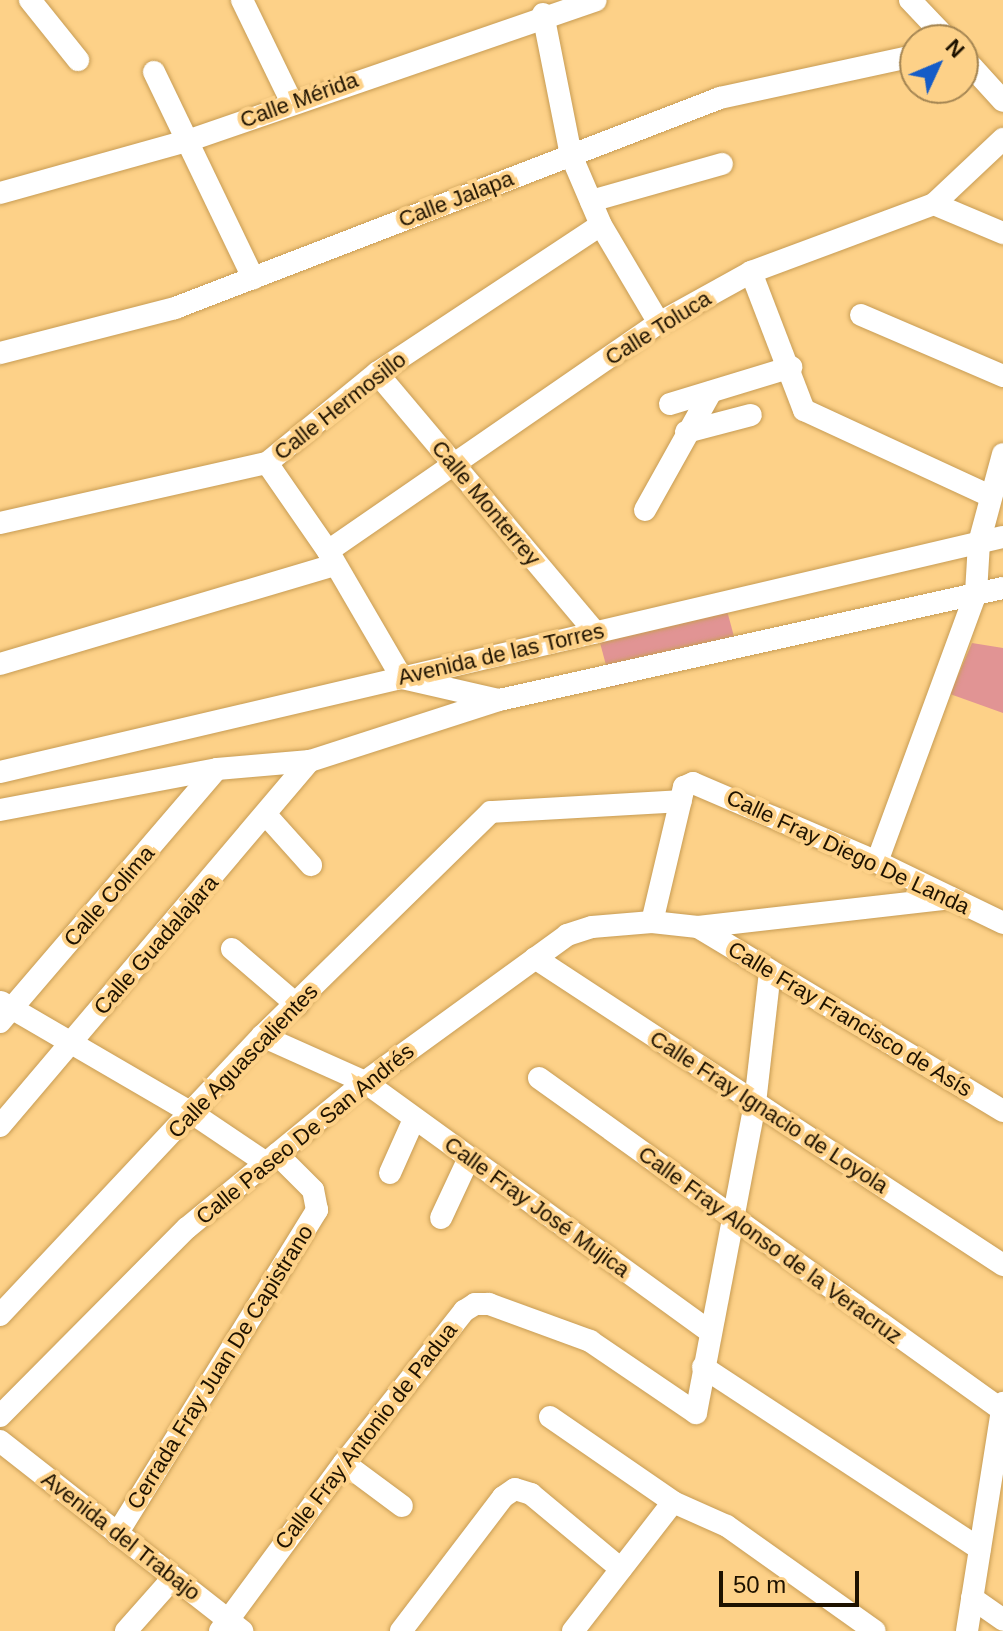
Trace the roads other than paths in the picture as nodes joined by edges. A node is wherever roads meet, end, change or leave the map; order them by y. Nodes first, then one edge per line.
1 (30, 0) edge
2 (242, 0) edge
3 (596, 0) edge
4 (910, 0) edge
5 (543, 14) junction
6 (933, 24) edge
7 (899, 59) edge
8 (78, 60) dead end
9 (154, 72) dead end
10 (979, 75) edge
11 (291, 101) junction
12 (1003, 101) edge
13 (1003, 139) edge
14 (190, 140) junction
15 (571, 155) junction
16 (722, 164) dead end
17 (0, 193) edge
18 (591, 201) junction
19 (934, 204) junction
20 (601, 225) junction
21 (1003, 233) edge
22 (751, 272) junction
23 (253, 278) junction
24 (861, 315) dead end
25 (659, 323) junction
26 (0, 353) edge
27 (792, 367) junction
28 (377, 373) junction
29 (1003, 376) edge
30 (711, 392) junction
31 (670, 404) dead end
32 (751, 415) dead end
33 (686, 432) junction
34 (1003, 454) edge
35 (452, 462) junction
36 (267, 463) junction
37 (990, 496) junction
38 (645, 510) dead end
39 (0, 523) edge
40 (1003, 537) edge
41 (979, 543) junction
42 (331, 558) junction
43 (1003, 588) edge
44 (976, 593) junction
45 (595, 632) junction
46 (0, 664) edge
47 (402, 678) junction
48 (499, 700) junction
49 (310, 761) junction
50 (217, 769) junction
51 (0, 772) edge
52 (687, 792) junction
53 (491, 812) joint
54 (2, 813) edge
55 (267, 816) junction
56 (877, 862) junction
57 (311, 865) dead end
58 (951, 898) junction
59 (652, 922) junction
60 (1003, 923) edge
61 (698, 927) junction
62 (232, 949) dead end
63 (535, 958) junction
64 (770, 971) junction
65 (297, 1005) junction
66 (4, 1011) edge
67 (262, 1036) junction
68 (70, 1045) junction
69 (539, 1078) dead end
70 (365, 1082) junction
71 (755, 1103) junction
72 (1003, 1111) edge
73 (192, 1113) junction
74 (414, 1119) junction
75 (0, 1126) edge
76 (469, 1158) junction
77 (272, 1159) junction
78 (390, 1173) dead end
79 (441, 1218) dead end
80 (732, 1220) junction
81 (1003, 1265) edge
82 (0, 1315) edge
83 (710, 1332) junction
84 (703, 1367) junction
85 (1002, 1406) edge
86 (0, 1416) edge
87 (550, 1417) dead end
88 (0, 1441) edge
89 (344, 1463) junction
90 (997, 1485) edge
91 (673, 1502) junction
92 (402, 1506) dead end
93 (117, 1534) junction
94 (980, 1549) junction
95 (621, 1569) junction
96 (173, 1578) junction
97 (972, 1598) junction
98 (1003, 1620) edge
99 (229, 1627) edge
100 (126, 1631) edge
101 (401, 1631) edge
102 (573, 1631) edge
103 (875, 1631) edge
104 (967, 1631) edge

1 - 8 street
2 - 11 street
3 - 5 street, Calle Mérida
4 - 6 street
5 - 11 street, Calle Mérida
5 - 15 street
7 - 15 street, Calle Jalapa
9 - 14 street
10 - 12 street
11 - 14 street, Calle Mérida
13 - 19 street, Calle Toluca
14 - 17 street, Calle Mérida
14 - 23 street
15 - 18 street
15 - 23 street, Calle Jalapa
16 - 18 street
18 - 20 street
19 - 21 street
19 - 22 street, Calle Toluca
20 - 25 street
20 - 28 street, Calle Hermosillo
22 - 25 street, Calle Toluca
22 - 27 street
23 - 26 street, Calle Jalapa
24 - 29 street
25 - 35 street, Calle Toluca
27 - 30 street
27 - 37 street
28 - 35 street, Calle Monterrey
28 - 36 street, Calle Hermosillo
30 - 31 street
30 - 33 street
32 - 33 street
33 - 38 street
34 - 37 street
35 - 42 street, Calle Toluca
35 - 45 street, Calle Monterrey
36 - 39 street, Calle Hermosillo
36 - 42 street
37 - 41 street
40 - 41 street, Avenida de las Torres
41 - 44 street
41 - 45 street, Avenida de las Torres
42 - 46 street, Calle Toluca
42 - 47 street
43 - 44 street, Avenida de las Torres
44 - 48 street, Avenida de las Torres
44 - 56 street
45 - 47 street, Avenida de las Torres
47 - 48 street
47 - 51 street, Avenida de las Torres
48 - 49 street, Avenida de las Torres
49 - 50 street, Avenida de las Torres
49 - 55 street, Calle Guadalajara
50 - 54 street, Avenida de las Torres
50 - 66 street, Calle Colima
52 - 53 street, Calle Fray Diego De Landa
52 - 56 street, Calle Fray Diego De Landa
52 - 59 street
53 - 65 street, Calle Aguascalientes
55 - 57 street
55 - 68 street, Calle Guadalajara
56 - 58 street, Calle Fray Diego De Landa
58 - 60 street, Calle Fray Diego De Landa
58 - 61 street
59 - 61 street, Calle Paseo De San Andrés
59 - 63 street, Calle Paseo De San Andrés
61 - 64 street, Calle Fray Francisco de Asís
62 - 65 street
63 - 70 street, Calle Paseo De San Andrés
63 - 71 street, Calle Fray Ignacio de Loyola
64 - 71 street
64 - 72 street, Calle Fray Francisco de Asís
65 - 67 street, Calle Aguascalientes
66 - 68 street
67 - 70 street, Calle Fray José Mujica
67 - 73 street, Calle Aguascalientes
68 - 73 street
68 - 75 street, Calle Guadalajara
69 - 80 street, Calle Fray Alonso de la Veracruz
70 - 74 street, Calle Fray José Mujica
70 - 77 street, Calle Paseo De San Andrés
71 - 80 street
71 - 81 street, Calle Fray Ignacio de Loyola
73 - 77 street
73 - 82 street, Calle Aguascalientes
74 - 76 street, Calle Fray José Mujica
74 - 78 street
76 - 79 street
76 - 83 street, Calle Fray José Mujica
77 - 86 street, Calle Paseo De San Andrés
77 - 93 street, Cerrada Fray Juan De Capistrano
80 - 83 street
80 - 85 street, Calle Fray Alonso de la Veracruz
83 - 84 street
84 - 89 street, Calle Fray Antonio de Padua
84 - 94 street
85 - 90 street
87 - 91 street
88 - 93 street, Avenida del Trabajo
89 - 92 street
89 - 99 street, Calle Fray Antonio de Padua
90 - 94 street
91 - 95 street
91 - 103 street
93 - 96 street, Avenida del Trabajo
94 - 97 street
95 - 101 street
95 - 102 street
96 - 99 street, Avenida del Trabajo
96 - 100 street
97 - 98 street
97 - 104 street

